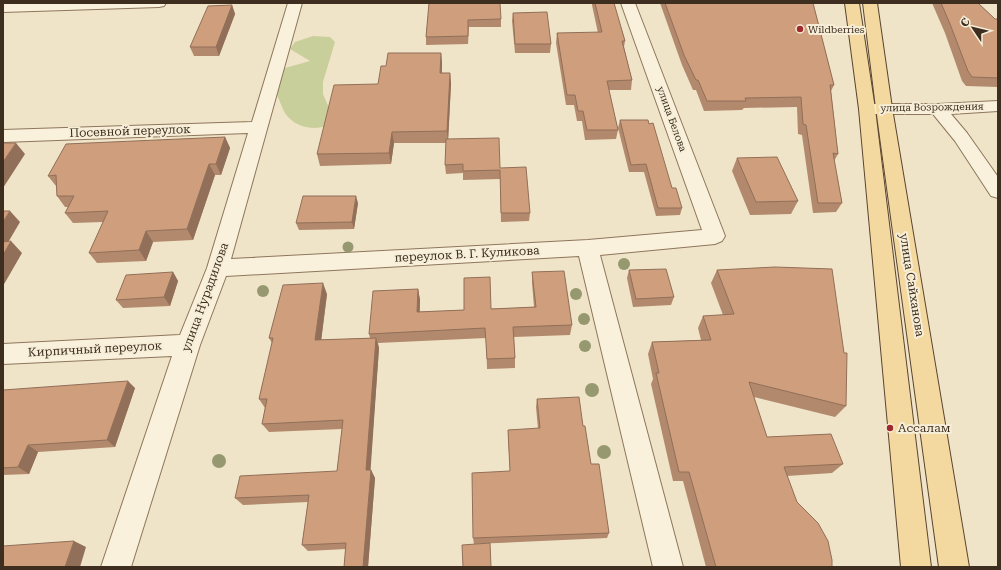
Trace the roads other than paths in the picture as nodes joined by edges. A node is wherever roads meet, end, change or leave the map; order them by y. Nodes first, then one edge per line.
1 (159, 3) edge
2 (295, 3) edge
3 (628, 3) edge
4 (852, 3) edge
5 (870, 3) edge
6 (3, 8) edge
7 (998, 106) edge
8 (875, 108) junction
9 (938, 109) junction
10 (258, 127) junction
11 (3, 136) edge
12 (998, 191) edge
13 (716, 236) joint
14 (588, 248) junction
15 (218, 268) junction
16 (188, 344) junction
17 (3, 354) edge
18 (116, 567) edge
19 (668, 567) edge
20 (916, 567) edge
21 (954, 567) edge

1 - 6 street
2 - 10 street, улица Нурадилова
3 - 13 street, улица Белова
4 - 8 main road, улица Сайханова
5 - 8 main road, улица Сайханова
7 - 9 street, улица Возрождения
8 - 9 street, улица Возрождения
8 - 20 main road, улица Сайханова
8 - 21 main road, улица Сайханова
9 - 12 street
10 - 11 street, Посевной переулок
10 - 15 street, улица Нурадилова
13 - 14 street, переулок В. Г. Куликова
14 - 15 street, переулок В. Г. Куликова
14 - 19 street
15 - 16 street, улица Нурадилова
16 - 17 street, Кирпичный переулок
16 - 18 street, улица Нурадилова

